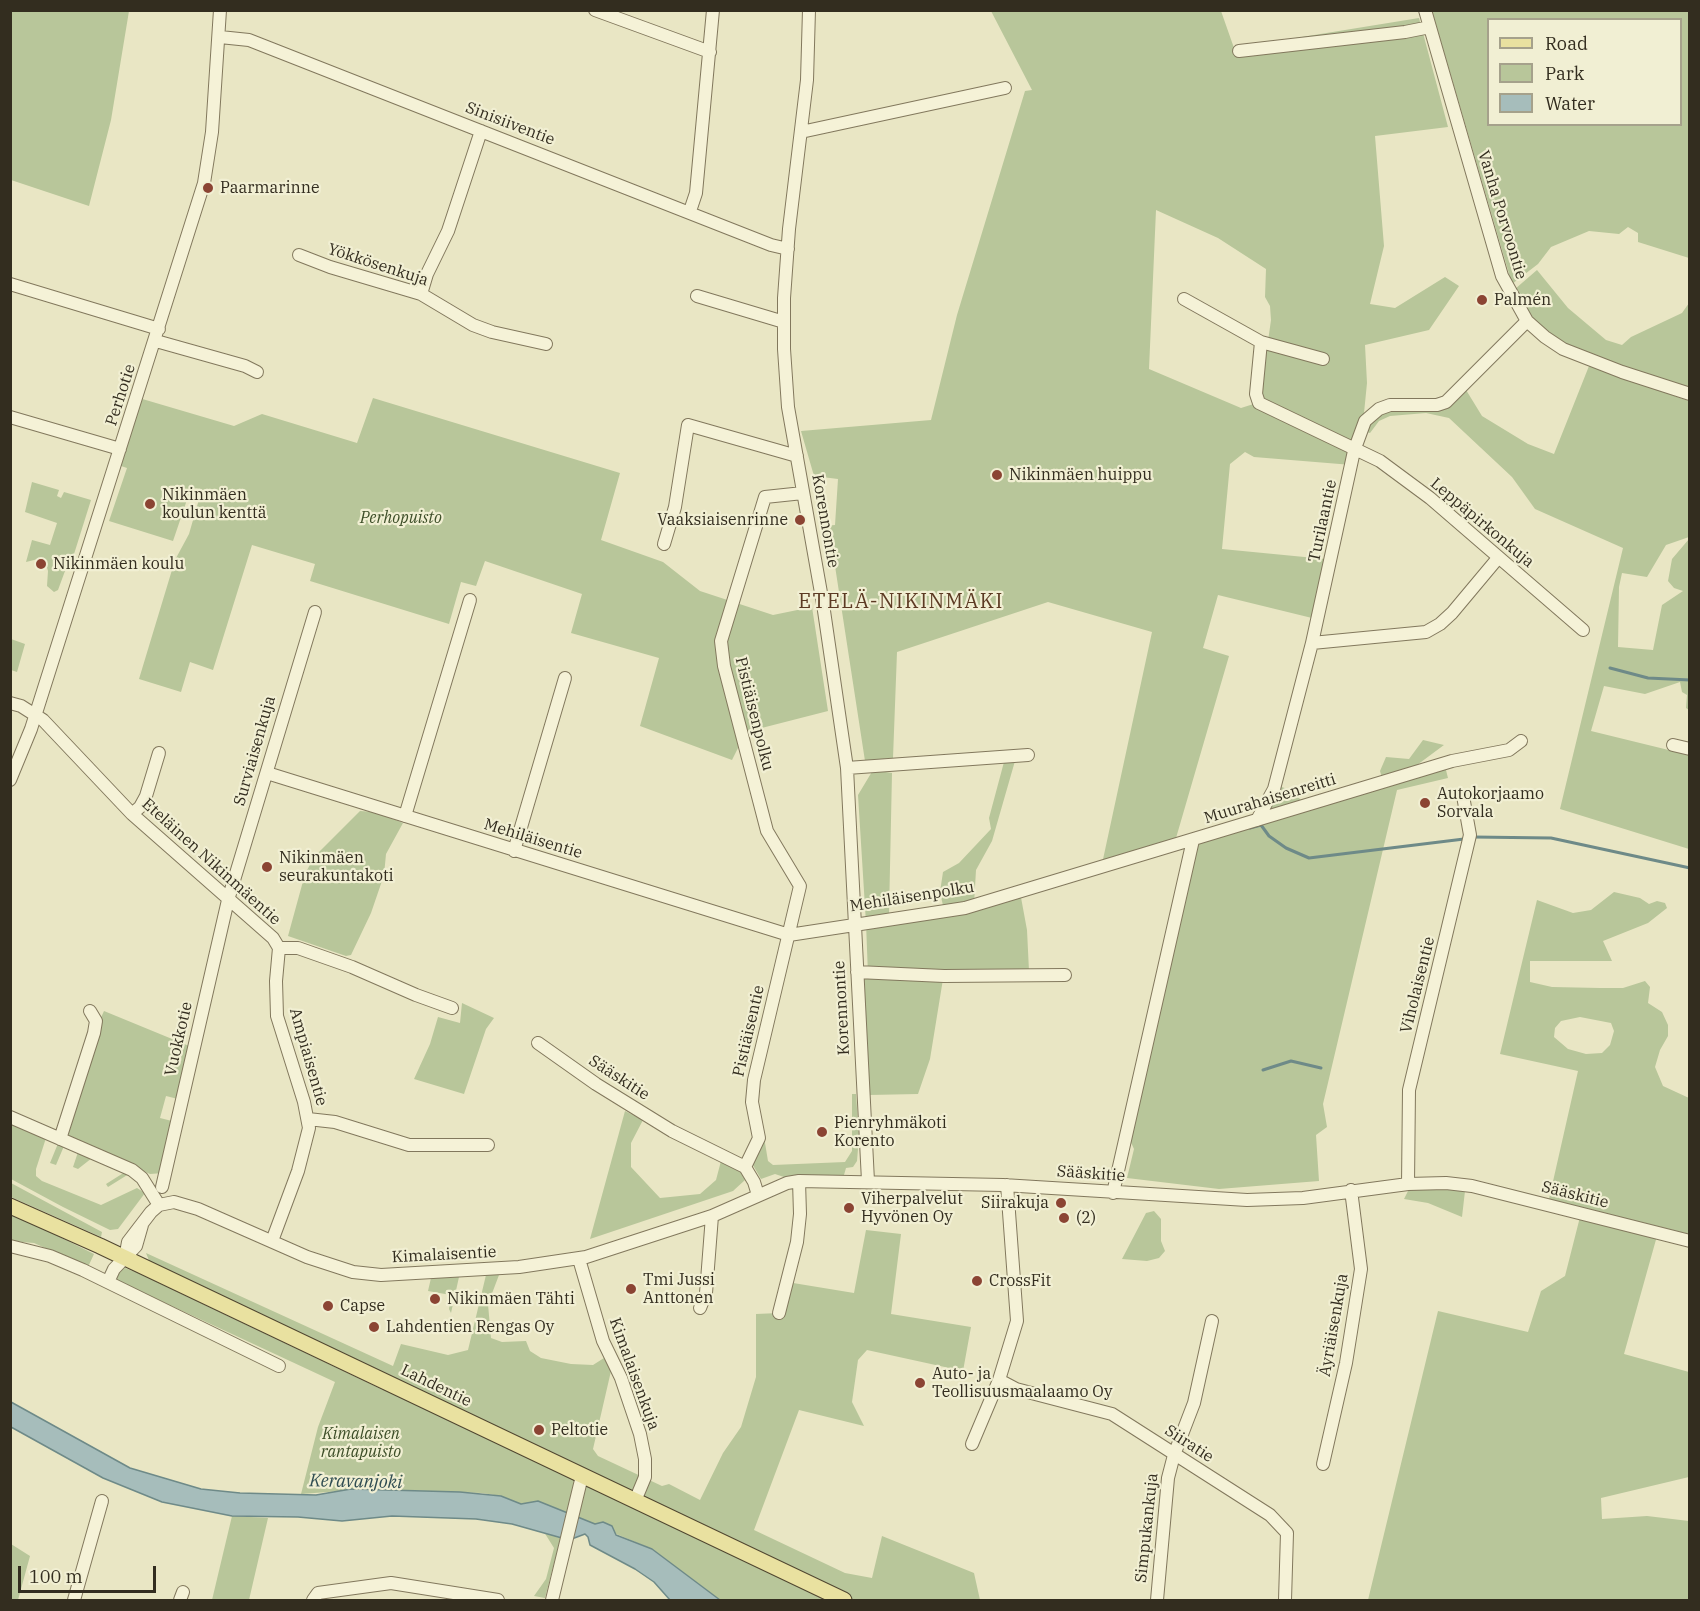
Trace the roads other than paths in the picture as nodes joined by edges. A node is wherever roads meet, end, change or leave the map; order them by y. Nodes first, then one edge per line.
1 (220, 10) edge
2 (595, 10) edge
3 (713, 10) edge
4 (809, 10) edge
5 (1425, 10) edge
6 (1430, 27) junction
7 (220, 37) junction
8 (1239, 51) dead end
9 (710, 52) junction
10 (1005, 88) dead end
11 (481, 131) junction
12 (801, 132) junction
13 (690, 212) junction
14 (788, 249) junction
15 (299, 255) dead end
16 (10, 284) edge
17 (421, 294) junction
18 (697, 296) dead end
19 (1184, 299) dead end
20 (1527, 321) junction
21 (784, 322) junction
22 (157, 335) junction
23 (1261, 342) junction
24 (546, 344) dead end
25 (1323, 360) dead end
26 (257, 372) dead end
27 (1689, 394) edge
28 (10, 417) edge
29 (120, 449) junction
30 (1354, 451) junction
31 (797, 456) junction
32 (803, 494) junction
33 (664, 544) dead end
34 (1498, 558) junction
35 (471, 600) dead end
36 (315, 612) dead end
37 (1583, 630) dead end
38 (1312, 643) junction
39 (566, 678) dead end
40 (10, 703) edge
41 (36, 714) junction
42 (1521, 741) dead end
43 (1673, 745) dead end
44 (1689, 748) edge
45 (159, 753) dead end
46 (1028, 755) dead end
47 (847, 768) junction
48 (267, 773) junction
49 (10, 780) edge
50 (1463, 796) dead end
51 (132, 814) junction
52 (405, 816) junction
53 (1257, 820) junction
54 (1193, 840) junction
55 (514, 851) junction
56 (228, 900) junction
57 (854, 924) junction
58 (789, 935) junction
59 (279, 948) junction
60 (857, 972) junction
61 (1065, 975) dead end
62 (452, 1008) dead end
63 (90, 1011) dead end
64 (538, 1043) dead end
65 (10, 1117) edge
66 (308, 1119) junction
67 (60, 1139) junction
68 (488, 1145) dead end
69 (745, 1167) junction
70 (799, 1181) junction
71 (868, 1181) junction
72 (1408, 1184) junction
73 (1007, 1185) junction
74 (162, 1186) dead end
75 (1351, 1190) junction
76 (1113, 1193) junction
77 (758, 1195) junction
78 (159, 1205) junction
79 (10, 1206) edge
80 (712, 1216) junction
81 (272, 1241) junction
82 (1689, 1241) edge
83 (10, 1246) edge
84 (125, 1258) junction
85 (579, 1259) junction
86 (108, 1282) junction
87 (700, 1308) dead end
88 (779, 1313) dead end
89 (1212, 1321) dead end
90 (279, 1366) dead end
91 (999, 1380) junction
92 (972, 1444) dead end
93 (1174, 1455) junction
94 (1323, 1464) dead end
95 (582, 1476) junction
96 (102, 1501) dead end
97 (635, 1501) junction
98 (74, 1600) edge
99 (313, 1600) edge
100 (498, 1600) edge
101 (552, 1600) edge
102 (844, 1600) edge
103 (1156, 1600) edge
104 (1285, 1600) edge

1 - 7 street, Perhotie
2 - 9 street
3 - 9 street
4 - 12 street, Korennontie
5 - 6 street, Vanha Porvoontie
6 - 8 street
6 - 20 street, Vanha Porvoontie
7 - 11 street, Sinisiiventie
7 - 22 street, Perhotie
9 - 13 street
10 - 12 street
11 - 13 street, Sinisiiventie
11 - 17 street
12 - 14 street, Korennontie
13 - 14 street, Sinisiiventie
14 - 21 street, Korennontie
15 - 17 street, Yökkösenkuja
16 - 22 street
17 - 24 street, Yökkösenkuja
18 - 21 street
19 - 23 street
20 - 27 street, Vanha Porvoontie
20 - 30 street, Turilaantie
21 - 31 street, Korennontie
22 - 26 street
22 - 29 street, Perhotie
23 - 25 street
23 - 30 street, Leppäpirkonkuja
28 - 29 street
29 - 41 street, Perhotie
30 - 34 street, Leppäpirkonkuja
30 - 38 street, Turilaantie
31 - 32 street, Korennontie
31 - 33 street
32 - 47 street, Korennontie
32 - 58 street, Pistiäisenpolku
34 - 37 street, Leppäpirkonkuja
34 - 38 street
35 - 52 street
36 - 48 street, Surviaisenkuja
38 - 53 street, Turilaantie
39 - 55 street
40 - 41 street, Eteläinen Nikinmäentie
41 - 49 street, Perhotie
41 - 51 street, Eteläinen Nikinmäentie
42 - 53 street, Muurahaisenreitti
43 - 44 street
45 - 51 street
46 - 47 street
47 - 57 street, Korennontie
48 - 52 street, Mehiläisentie
48 - 56 street, Surviaisenkuja
50 - 72 street, Viholaisentie
51 - 56 street, Eteläinen Nikinmäentie
52 - 55 street, Mehiläisentie
53 - 54 street, Muurahaisenreitti
54 - 57 street, Mehiläisenpolku
54 - 76 street, Muurahaisenreitti
55 - 58 street, Mehiläisentie
56 - 59 street, Eteläinen Nikinmäentie
56 - 74 street, Vuokkotie
57 - 58 street, Mehiläisenpolku
57 - 60 street, Korennontie
58 - 69 street, Pistiäisentie
59 - 62 street, Eteläinen Nikinmäentie
59 - 66 street, Ampiaisentie
60 - 61 street
60 - 71 street, Korennontie
63 - 67 street
64 - 69 street, Sääskitie
65 - 67 street
66 - 68 street
66 - 81 street, Ampiaisentie
67 - 78 street
69 - 77 street
70 - 71 street, Sääskitie
70 - 77 street, Sääskitie
70 - 88 street
71 - 73 street, Sääskitie
72 - 75 street, Sääskitie
72 - 82 street, Sääskitie
73 - 76 street, Sääskitie
73 - 91 street
75 - 76 street, Sääskitie
75 - 94 street, Äyriäisenkuja
77 - 80 street, Kimalaisentie
78 - 81 street, Kimalaisentie
78 - 84 street
79 - 84 main road, Lahdentie
80 - 85 street, Kimalaisentie
80 - 87 street
81 - 85 street, Kimalaisentie
83 - 86 street
84 - 86 street
84 - 95 main road, Lahdentie
85 - 97 street, Kimalaisenkuja
86 - 90 street
89 - 93 street, Simpukankuja
91 - 92 street
91 - 93 street, Siiratie
93 - 103 street, Simpukankuja
93 - 104 street, Siiratie
95 - 97 main road, Lahdentie
95 - 101 street
96 - 98 street
97 - 102 main road, Lahdentie
99 - 100 street

